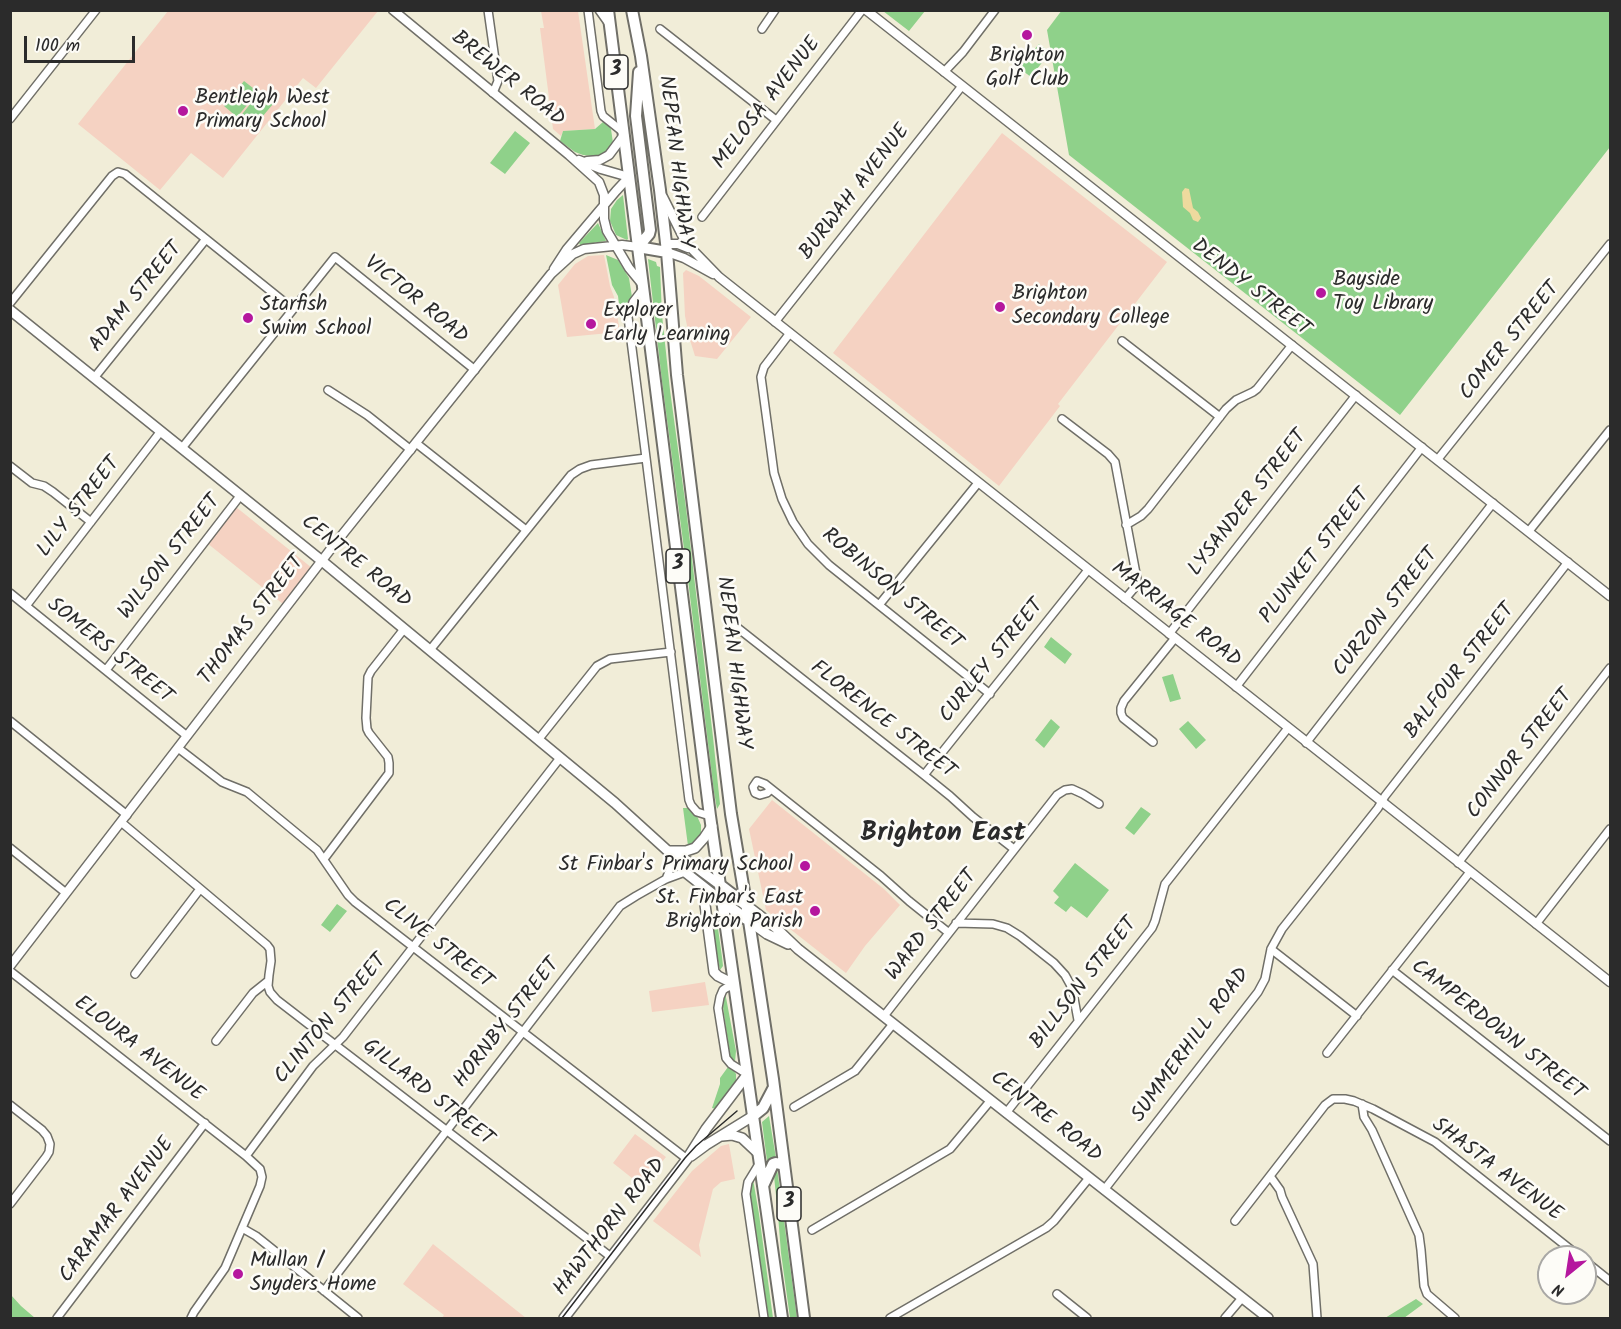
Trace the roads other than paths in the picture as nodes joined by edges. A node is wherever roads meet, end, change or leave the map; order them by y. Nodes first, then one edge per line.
1 (96, 10) edge
2 (393, 10) edge
3 (488, 10) edge
4 (588, 10) edge
5 (599, 10) edge
6 (608, 10) edge
7 (632, 10) edge
8 (776, 10) edge
9 (864, 10) edge
10 (995, 10) edge
11 (610, 26) junction
12 (660, 29) dead end
13 (762, 29) dead end
14 (641, 59) junction
15 (946, 74) junction
16 (962, 86) junction
17 (490, 90) junction
18 (10, 118) edge
19 (776, 120) junction
20 (638, 132) junction
21 (624, 134) junction
22 (569, 155) junction
23 (584, 162) junction
24 (629, 177) junction
25 (645, 182) junction
26 (660, 189) junction
27 (605, 204) junction
28 (702, 217) dead end
29 (206, 239) junction
30 (1611, 244) edge
31 (615, 245) junction
32 (638, 247) junction
33 (666, 248) junction
34 (694, 252) junction
35 (551, 274) junction
36 (719, 277) junction
37 (643, 287) junction
38 (10, 303) edge
39 (293, 309) junction
40 (10, 310) edge
41 (775, 322) junction
42 (790, 333) junction
43 (1122, 341) dead end
44 (1292, 345) junction
45 (475, 370) junction
46 (94, 378) junction
47 (328, 390) dead end
48 (1356, 395) junction
49 (1220, 417) junction
50 (1062, 418) dead end
51 (1611, 430) edge
52 (161, 431) junction
53 (414, 446) junction
54 (1422, 447) junction
55 (182, 448) junction
56 (645, 458) junction
57 (1438, 459) junction
58 (10, 466) edge
59 (978, 483) junction
60 (240, 496) junction
61 (1493, 503) junction
62 (90, 522) junction
63 (1126, 525) junction
64 (526, 530) junction
65 (1529, 531) junction
66 (322, 561) junction
67 (1568, 562) junction
68 (1088, 570) junction
69 (10, 593) edge
70 (1611, 596) edge
71 (1125, 599) junction
72 (26, 606) junction
73 (879, 606) junction
74 (727, 621) dead end
75 (404, 629) junction
76 (1172, 636) junction
77 (430, 650) junction
78 (671, 652) junction
79 (1611, 668) edge
80 (106, 670) junction
81 (1236, 687) junction
82 (990, 694) junction
83 (10, 721) edge
84 (1288, 728) junction
85 (187, 736) junction
86 (538, 740) junction
87 (1153, 742) dead end
88 (1306, 743) junction
89 (178, 748) junction
90 (560, 758) junction
91 (924, 775) junction
92 (771, 789) dead end
93 (1382, 802) junction
94 (1099, 804) dead end
95 (731, 814) junction
96 (127, 815) junction
97 (711, 821) junction
98 (121, 822) junction
99 (1611, 830) edge
100 (10, 848) edge
101 (1014, 849) junction
102 (667, 851) junction
103 (324, 858) junction
104 (1458, 863) junction
105 (685, 872) junction
106 (1470, 872) junction
107 (666, 879) junction
108 (700, 885) junction
109 (720, 885) junction
110 (200, 889) junction
111 (66, 893) junction
112 (723, 903) junction
113 (746, 904) junction
114 (749, 921) junction
115 (956, 923) junction
116 (1536, 924) junction
117 (949, 933) junction
118 (413, 947) junction
119 (1271, 949) junction
120 (798, 950) junction
121 (10, 966) edge
122 (1392, 970) junction
123 (10, 971) edge
124 (135, 974) dead end
125 (268, 981) junction
126 (1611, 982) edge
127 (734, 985) junction
128 (884, 1016) junction
129 (1357, 1016) junction
130 (1078, 1020) junction
131 (893, 1024) junction
132 (523, 1032) junction
133 (216, 1041) dead end
134 (336, 1044) junction
135 (1327, 1053) dead end
136 (747, 1075) junction
137 (773, 1089) junction
138 (991, 1101) junction
139 (1362, 1104) junction
140 (10, 1105) edge
141 (794, 1107) dead end
142 (1373, 1109) junction
143 (1006, 1113) junction
144 (753, 1116) junction
145 (205, 1123) junction
146 (447, 1130) junction
147 (1372, 1130) junction
148 (720, 1136) junction
149 (1611, 1141) edge
150 (246, 1156) junction
151 (759, 1158) junction
152 (687, 1159) junction
153 (784, 1165) junction
154 (1089, 1178) junction
155 (1269, 1178) junction
156 (763, 1186) junction
157 (1104, 1190) junction
158 (10, 1204) edge
159 (1235, 1221) dead end
160 (242, 1228) junction
161 (812, 1230) dead end
162 (1565, 1245) edge
163 (611, 1257) junction
164 (1597, 1270) edge
165 (1611, 1281) edge
166 (324, 1291) junction
167 (1056, 1294) dead end
168 (1242, 1298) junction
169 (57, 1318) edge
170 (191, 1318) edge
171 (358, 1318) edge
172 (564, 1318) edge
173 (764, 1318) edge
174 (782, 1318) edge
175 (804, 1318) edge
176 (890, 1318) edge
177 (1087, 1318) edge
178 (1226, 1318) edge
179 (1268, 1318) edge
180 (1317, 1318) edge
181 (1455, 1318) edge

1 - 18 street
2 - 17 street, BREWER ROAD
3 - 17 street
4 - 21 street
5 - 11 street
6 - 11 highway, NEPEAN HIGHWAY / 3
7 - 14 highway, NEPEAN HIGHWAY / 3
8 - 13 street
9 - 15 street, DENDY STREET
9 - 19 street, MELOSA AVENUE
10 - 15 street
11 - 21 highway, NEPEAN HIGHWAY / 3
12 - 19 street
14 - 20 highway
14 - 26 highway, NEPEAN HIGHWAY / 3
15 - 16 street, DENDY STREET
16 - 41 street, BURWAH AVENUE
16 - 44 street, DENDY STREET
17 - 22 street, BREWER ROAD
19 - 28 street, MELOSA AVENUE
20 - 21 highway
20 - 25 highway
21 - 23 street
21 - 24 highway, NEPEAN HIGHWAY / 3
22 - 23 street, BREWER ROAD
22 - 27 street, BREWER ROAD
23 - 24 street, BREWER ROAD
24 - 25 highway
24 - 27 street, THOMAS STREET
24 - 32 highway, NEPEAN HIGHWAY / 3
25 - 26 highway
25 - 32 highway
26 - 33 highway, NEPEAN HIGHWAY / 3
26 - 34 street, MARRIAGE ROAD
27 - 31 street, BREWER ROAD
27 - 35 street, THOMAS STREET
29 - 38 street
29 - 39 street
29 - 46 street, ADAM STREET
30 - 57 street, COMER STREET
31 - 32 street, THOMAS STREET
31 - 35 street, THOMAS STREET
31 - 37 street, BREWER ROAD
32 - 33 highway
32 - 37 highway, NEPEAN HIGHWAY / 3
33 - 34 street
33 - 36 street, MARRIAGE ROAD
33 - 95 highway, NEPEAN HIGHWAY / 3
34 - 36 street, MARRIAGE ROAD
35 - 45 street, THOMAS STREET
36 - 41 street, MARRIAGE ROAD
37 - 56 street
37 - 97 highway, NEPEAN HIGHWAY / 3
39 - 45 street, VICTOR ROAD
39 - 55 street
40 - 46 main road, CENTRE ROAD
41 - 42 street, MARRIAGE ROAD
42 - 59 street, MARRIAGE ROAD
42 - 73 street, ROBINSON STREET
43 - 49 street
44 - 48 street, DENDY STREET
44 - 49 street
45 - 53 street, THOMAS STREET
46 - 52 main road, CENTRE ROAD
47 - 53 street
48 - 54 street, DENDY STREET
48 - 76 street, LYSANDER STREET
49 - 63 street
50 - 63 street
51 - 65 street
52 - 55 main road, CENTRE ROAD
52 - 62 street, LILY STREET
53 - 64 street
53 - 66 street, THOMAS STREET
54 - 57 street, DENDY STREET
54 - 81 street, PLUNKET STREET
55 - 60 main road, CENTRE ROAD
56 - 64 street
56 - 78 street
57 - 61 street, DENDY STREET
58 - 62 street
59 - 68 street, MARRIAGE ROAD
59 - 73 street
60 - 66 main road, CENTRE ROAD
60 - 80 street, WILSON STREET
61 - 65 street, DENDY STREET
61 - 88 street, CURZON STREET
62 - 72 street, LILY STREET
63 - 71 street
64 - 77 street
65 - 67 street, DENDY STREET
66 - 75 main road, CENTRE ROAD
66 - 85 street, THOMAS STREET
67 - 70 street, DENDY STREET
67 - 93 street, BALFOUR STREET
68 - 71 street, MARRIAGE ROAD
68 - 82 street, CURLEY STREET
69 - 72 street, SOMERS STREET
71 - 76 street, MARRIAGE ROAD
72 - 80 street, SOMERS STREET
73 - 82 street, ROBINSON STREET
74 - 91 street, FLORENCE STREET
75 - 77 main road, CENTRE ROAD
75 - 103 street
76 - 81 street, MARRIAGE ROAD
76 - 87 street, LYSANDER STREET
77 - 86 main road, CENTRE ROAD
78 - 86 street
78 - 97 street
79 - 104 street, CONNOR STREET
80 - 85 street, SOMERS STREET
81 - 84 street, MARRIAGE ROAD
82 - 91 street, CURLEY STREET
83 - 96 street
84 - 88 street, MARRIAGE ROAD
84 - 130 street, BILLSON STREET
85 - 89 street, THOMAS STREET
86 - 90 main road, CENTRE ROAD
88 - 93 street, MARRIAGE ROAD
89 - 96 street, THOMAS STREET
89 - 103 street, CLIVE STREET
90 - 102 main road, CENTRE ROAD
90 - 118 street, CLINTON STREET
91 - 101 street, FLORENCE STREET
92 - 117 street
93 - 104 street, MARRIAGE ROAD
93 - 119 street, SUMMERHILL ROAD
94 - 101 street, WARD STREET
95 - 97 highway
95 - 113 highway, NEPEAN HIGHWAY / 3
96 - 98 street, THOMAS STREET
97 - 102 main road
97 - 109 highway, NEPEAN HIGHWAY / 3
98 - 110 street
98 - 111 street, THOMAS STREET
99 - 116 street
100 - 111 street
101 - 115 street, WARD STREET
102 - 105 main road, CENTRE ROAD
102 - 107 street
102 - 109 main road, CENTRE ROAD
103 - 118 street, CLIVE STREET
104 - 106 street, MARRIAGE ROAD
105 - 107 street, HORNBY STREET
105 - 108 main road, CENTRE ROAD
106 - 116 street, MARRIAGE ROAD
106 - 122 street
107 - 132 street, HORNBY STREET
108 - 112 main road, CENTRE ROAD
108 - 127 main road
109 - 112 highway, NEPEAN HIGHWAY / 3
109 - 113 highway, CENTRE ROAD
110 - 124 street
110 - 125 street
111 - 121 street, THOMAS STREET
112 - 114 highway, CENTRE ROAD
112 - 127 highway, NEPEAN HIGHWAY / 3
113 - 114 highway, NEPEAN HIGHWAY / 3
113 - 120 main road, CENTRE ROAD
114 - 120 main road, CENTRE ROAD
114 - 137 highway, NEPEAN HIGHWAY / 3
115 - 117 street, WARD STREET
115 - 130 street
116 - 126 street, MARRIAGE ROAD
117 - 128 street, WARD STREET
118 - 132 street, CLIVE STREET
118 - 134 street, CLINTON STREET
119 - 129 street
119 - 157 street, SUMMERHILL ROAD
120 - 128 main road, CENTRE ROAD
122 - 129 street
122 - 149 street, CAMPERDOWN STREET
123 - 145 street, ELOURA AVENUE
125 - 133 street
125 - 134 street, GILLARD STREET
127 - 136 highway, NEPEAN HIGHWAY / 3
127 - 136 street
128 - 131 main road, CENTRE ROAD
129 - 135 street
130 - 143 street, BILLSON STREET
131 - 138 main road, CENTRE ROAD
131 - 141 street
132 - 146 street, HORNBY STREET
132 - 152 street, CLIVE STREET
134 - 146 street, GILLARD STREET
134 - 150 street, CLINTON STREET
136 - 144 highway, NEPEAN HIGHWAY / 3
136 - 152 main road, HAWTHORN ROAD
137 - 144 highway
137 - 153 highway, NEPEAN HIGHWAY / 3
138 - 143 main road, CENTRE ROAD
138 - 161 street
139 - 142 street, SHASTA AVENUE
139 - 147 street
139 - 155 street, SHASTA AVENUE
140 - 158 street
142 - 147 street
142 - 162 street, SHASTA AVENUE
143 - 154 main road, CENTRE ROAD
144 - 148 main road, HAWTHORN ROAD
144 - 151 highway, NEPEAN HIGHWAY / 3
145 - 150 street, ELOURA AVENUE
145 - 169 street, CARAMAR AVENUE
146 - 163 street, GILLARD STREET
146 - 166 street, HORNBY STREET
147 - 181 street
148 - 151 main road
148 - 152 main road, HAWTHORN ROAD
150 - 160 street
151 - 156 highway, NEPEAN HIGHWAY / 3
151 - 173 street
152 - 163 main road, HAWTHORN ROAD
153 - 156 highway
153 - 175 highway, NEPEAN HIGHWAY / 3
154 - 157 main road, CENTRE ROAD
154 - 176 street
155 - 159 street, SHASTA AVENUE
155 - 180 street
156 - 174 highway, NEPEAN HIGHWAY / 3
157 - 168 main road, CENTRE ROAD
160 - 166 street
160 - 170 street
163 - 172 main road, HAWTHORN ROAD
164 - 165 street
166 - 171 street
167 - 177 street
168 - 178 street
168 - 179 main road, CENTRE ROAD

